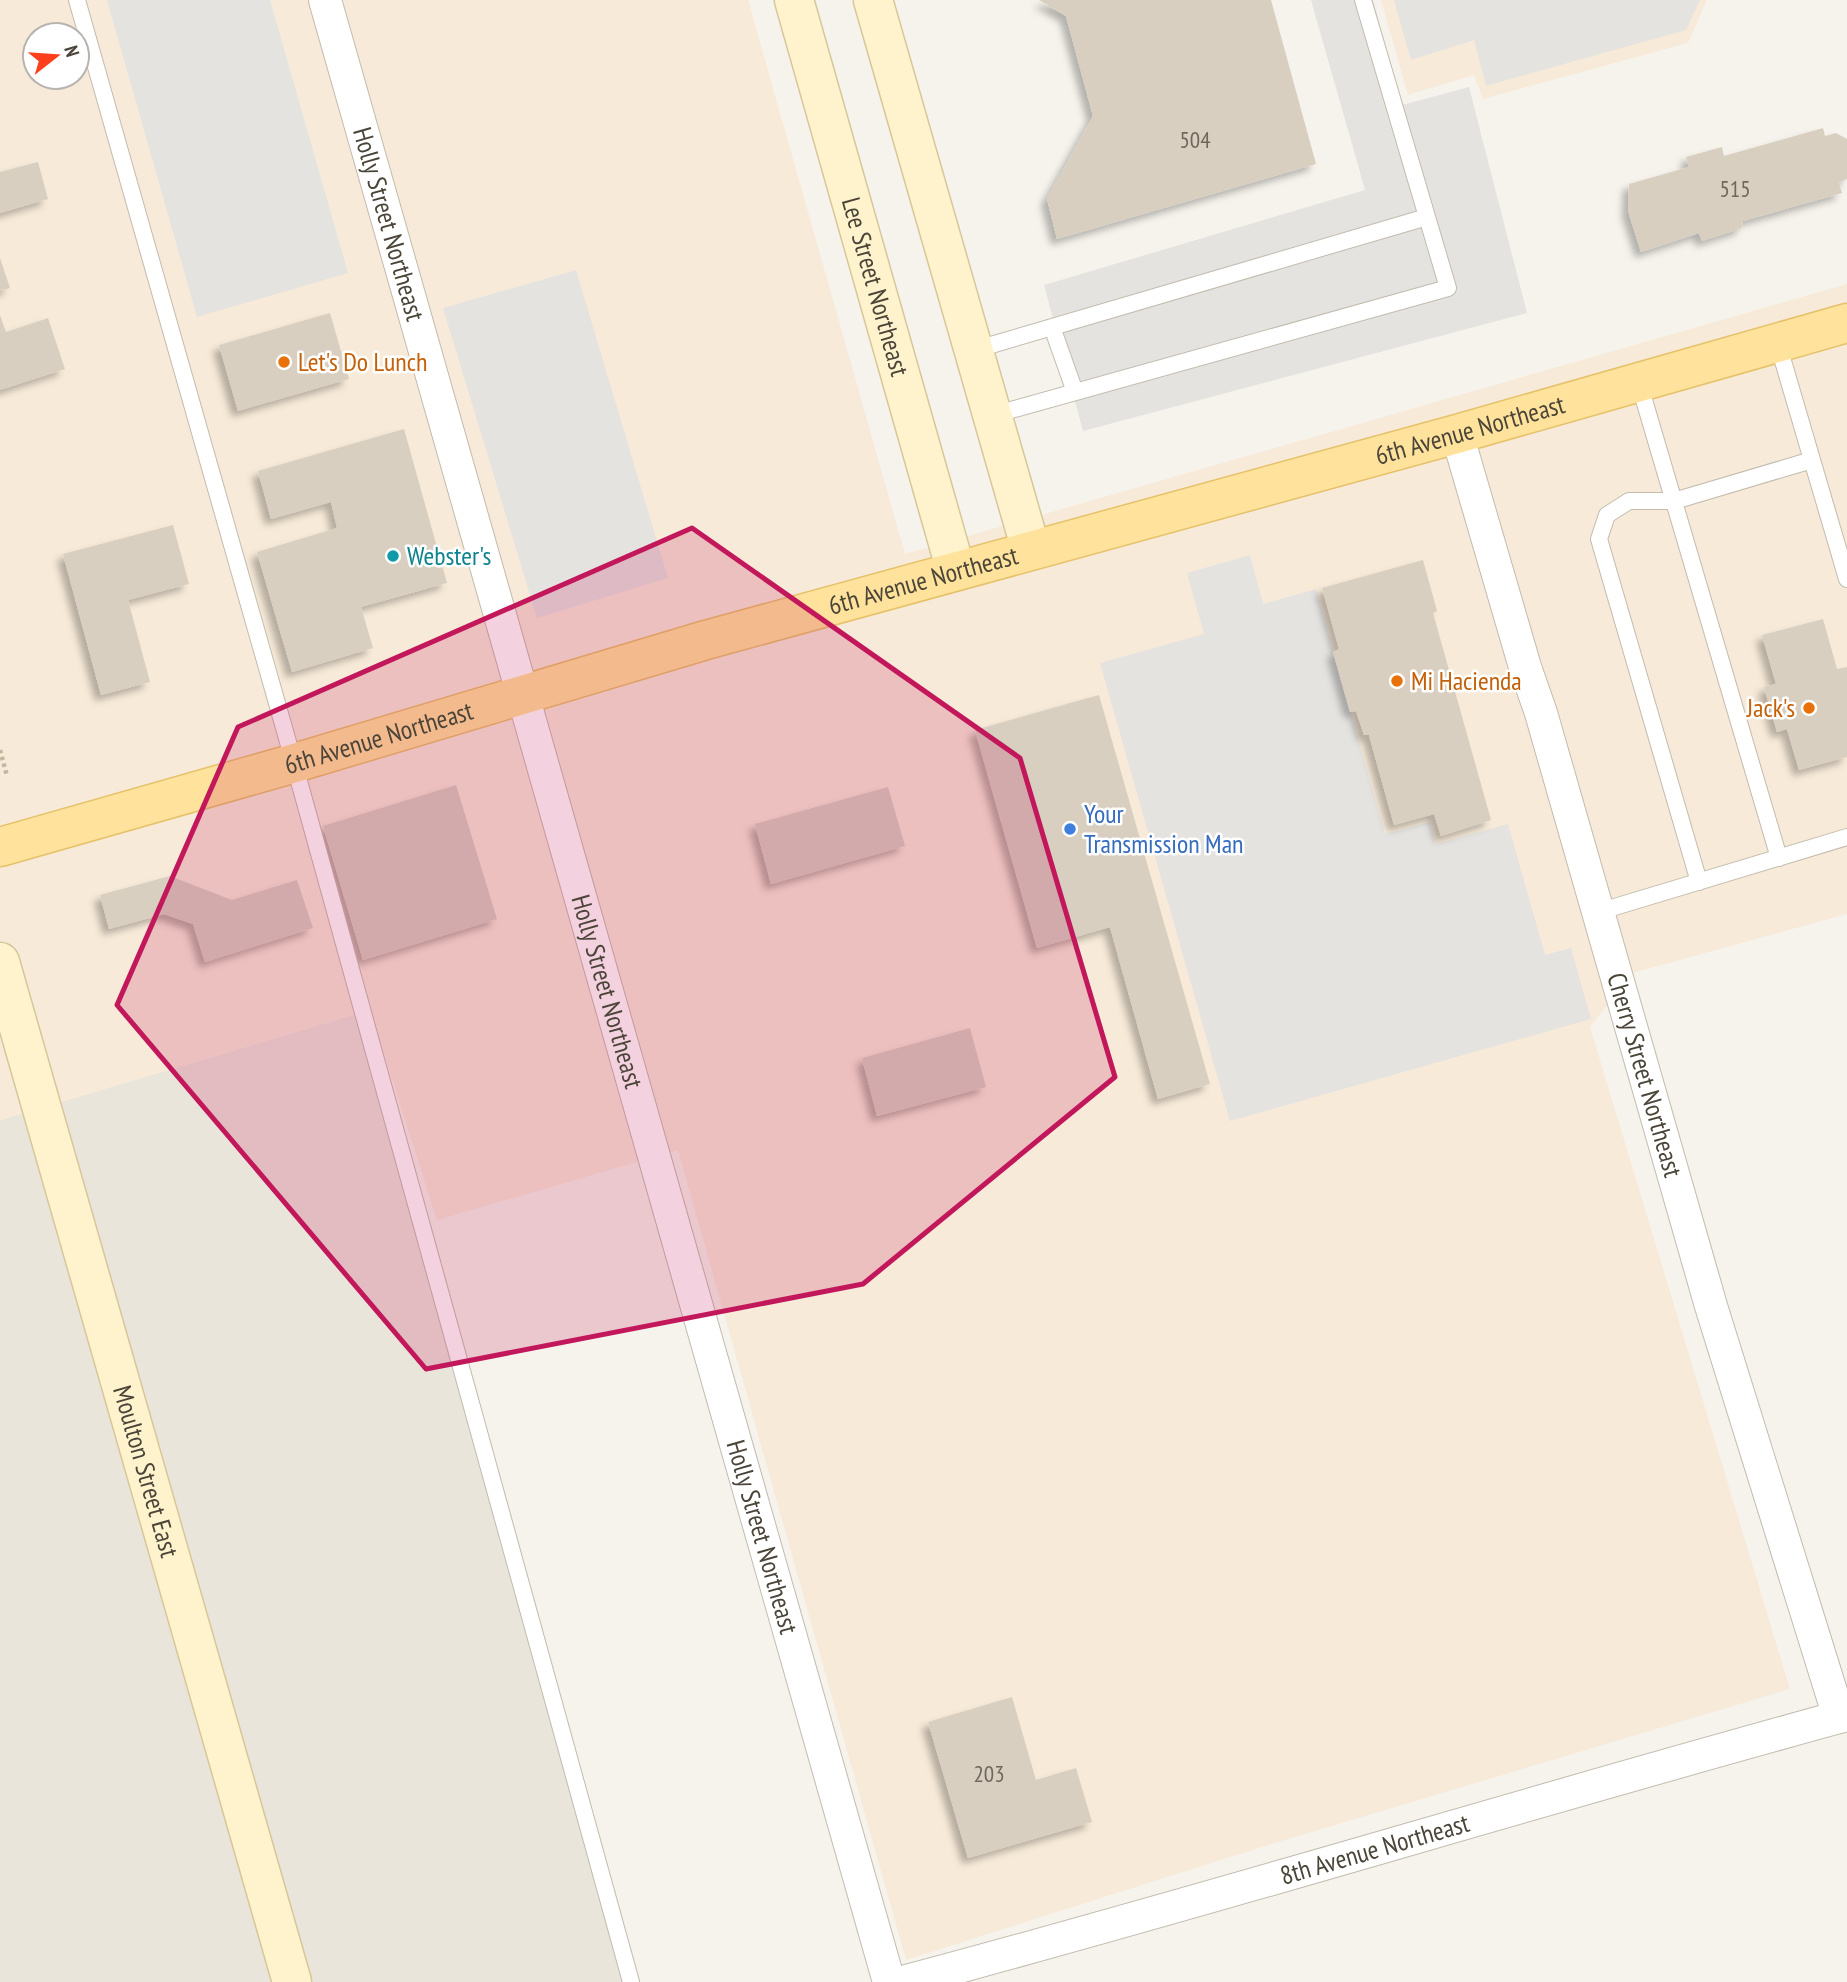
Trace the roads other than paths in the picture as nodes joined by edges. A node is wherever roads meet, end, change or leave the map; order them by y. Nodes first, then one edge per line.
1 (77, 0) edge
2 (325, 0) edge
3 (794, 0) edge
4 (873, 0) edge
5 (1363, 0) edge
6 (1427, 217) junction
7 (1847, 323) edge
8 (1052, 327) junction
9 (1778, 344) junction
10 (974, 350) junction
11 (1639, 383) junction
12 (1075, 393) junction
13 (993, 415) junction
14 (1457, 434) junction
15 (1812, 460) junction
16 (1674, 501) junction
17 (1031, 550) junction
18 (956, 571) junction
19 (1847, 579) edge
20 (522, 694) junction
21 (294, 763) junction
22 (1847, 837) edge
23 (0, 847) edge
24 (1779, 858) junction
25 (1699, 882) junction
26 (1598, 912) junction
27 (0, 962) edge
28 (1843, 1716) edge
29 (292, 1982) edge
30 (631, 1982) edge
31 (889, 1982) edge
32 (903, 1982) edge

1 - 21 lane
2 - 20 street, Holly Street Northeast
3 - 18 street, Lee Street Northeast
4 - 10 street
5 - 6 lane
6 - 8 lane
6 - 12 lane
7 - 9 main road, 6th Avenue Northeast
8 - 10 lane
8 - 12 lane
9 - 11 main road, 6th Avenue Northeast
9 - 15 lane
10 - 13 street
11 - 14 main road, 6th Avenue Northeast
11 - 16 lane
12 - 13 lane
13 - 17 street
14 - 17 main road, 6th Avenue Northeast
14 - 26 street, Cherry Street Northeast
15 - 16 lane
15 - 19 lane
16 - 24 lane
16 - 25 lane
17 - 18 main road, 6th Avenue Northeast
18 - 20 main road, 6th Avenue Northeast
20 - 21 main road, 6th Avenue Northeast
20 - 31 street, Holly Street Northeast
21 - 23 main road, 6th Avenue Northeast
21 - 30 lane
22 - 24 lane
24 - 25 lane
25 - 26 lane
26 - 28 street, Cherry Street Northeast
27 - 29 street, Moulton Street East
28 - 32 street, 8th Avenue Northeast

